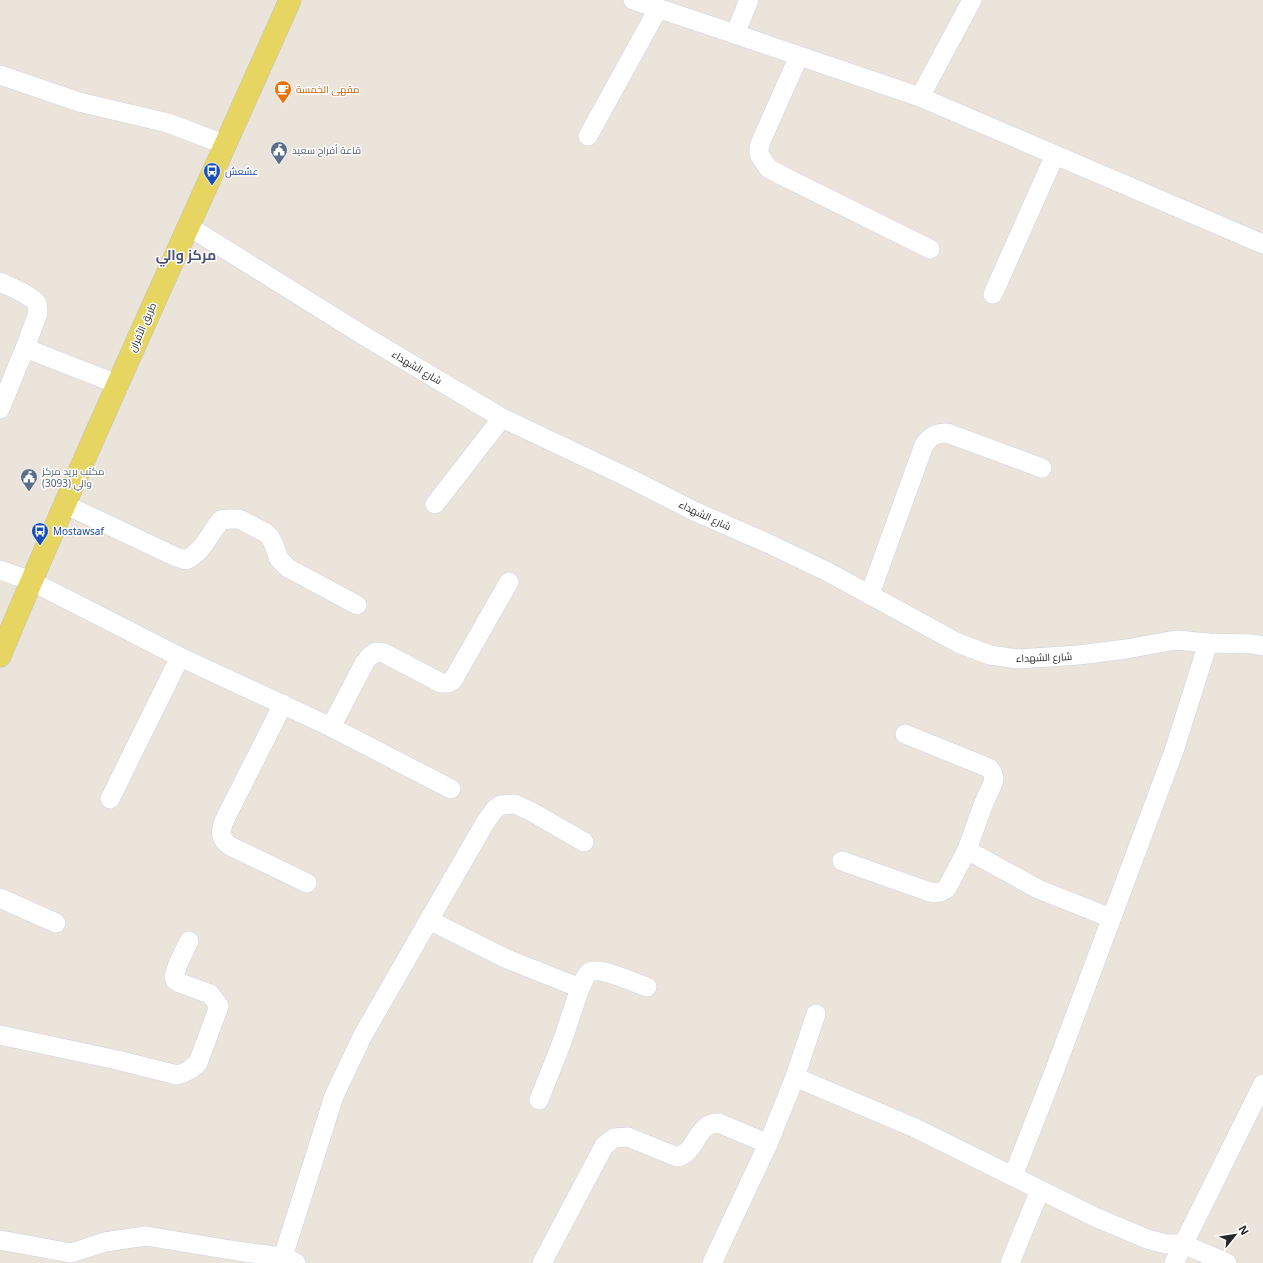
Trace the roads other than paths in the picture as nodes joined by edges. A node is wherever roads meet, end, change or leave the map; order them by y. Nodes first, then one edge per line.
1 (290, 0) edge
2 (633, 0) edge
3 (749, 0) edge
4 (972, 0) edge
5 (658, 9) junction
6 (735, 34) junction
7 (799, 56) junction
8 (0, 75) edge
9 (920, 97) junction
10 (588, 136) dead end
11 (226, 145) junction
12 (1055, 154) junction
13 (188, 226) junction
14 (1263, 244) edge
15 (930, 249) dead end
16 (0, 282) edge
17 (992, 294) dead end
18 (25, 348) junction
19 (117, 384) junction
20 (0, 409) edge
21 (502, 418) junction
22 (1042, 468) dead end
23 (64, 504) junction
24 (435, 504) dead end
25 (0, 570) edge
26 (31, 581) junction
27 (509, 582) dead end
28 (870, 594) junction
29 (357, 605) dead end
30 (1208, 643) junction
31 (1263, 646) edge
32 (0, 656) edge
33 (180, 657) junction
34 (283, 704) junction
35 (331, 727) junction
36 (906, 734) dead end
37 (451, 789) dead end
38 (110, 799) dead end
39 (584, 842) dead end
40 (967, 850) junction
41 (842, 862) dead end
42 (306, 883) dead end
43 (0, 898) edge
44 (1111, 918) junction
45 (429, 920) junction
46 (56, 923) dead end
47 (189, 942) dead end
48 (580, 988) junction
49 (647, 988) dead end
50 (816, 1014) dead end
51 (0, 1035) edge
52 (795, 1077) junction
53 (1263, 1084) edge
54 (539, 1100) dead end
55 (768, 1144) junction
56 (1013, 1176) junction
57 (1040, 1190) junction
58 (0, 1240) edge
59 (1183, 1244) junction
60 (234, 1257) edge
61 (69, 1258) edge
62 (289, 1260) edge
63 (543, 1263) edge
64 (712, 1263) edge
65 (1010, 1263) edge
66 (1174, 1263) edge
67 (1227, 1263) edge

1 - 11 main road, طريق الأفران
2 - 5 street
3 - 6 street
4 - 9 street
5 - 6 street
5 - 10 street
6 - 7 street
7 - 9 street
7 - 15 street
8 - 11 street
9 - 12 street
11 - 13 main road, طريق الأفران
12 - 14 street
12 - 17 street
13 - 19 main road, طريق الأفران
13 - 21 street, شارع الشهداء
16 - 18 street
18 - 19 street
18 - 20 street
19 - 23 main road, طريق الأفران
21 - 24 street
21 - 28 street, شارع الشهداء
22 - 28 street
23 - 26 main road, طريق الأفران
23 - 29 street
25 - 26 street
26 - 32 main road, طريق الأفران
26 - 33 street
27 - 35 street
28 - 30 street, شارع الشهداء
30 - 31 street, شارع الشهداء
30 - 44 street
33 - 34 street
33 - 38 street
34 - 35 street
34 - 42 street
35 - 37 street
36 - 40 street
39 - 45 street
40 - 41 street
40 - 44 street
43 - 46 street
44 - 56 street
45 - 48 street
45 - 62 street
47 - 51 street
48 - 49 street
48 - 54 street
50 - 52 street
52 - 55 street
52 - 56 street
53 - 59 street
55 - 63 street
55 - 64 street
56 - 57 street
57 - 59 street
57 - 65 street
58 - 61 street
59 - 66 street
59 - 67 street
60 - 61 street
60 - 62 street

